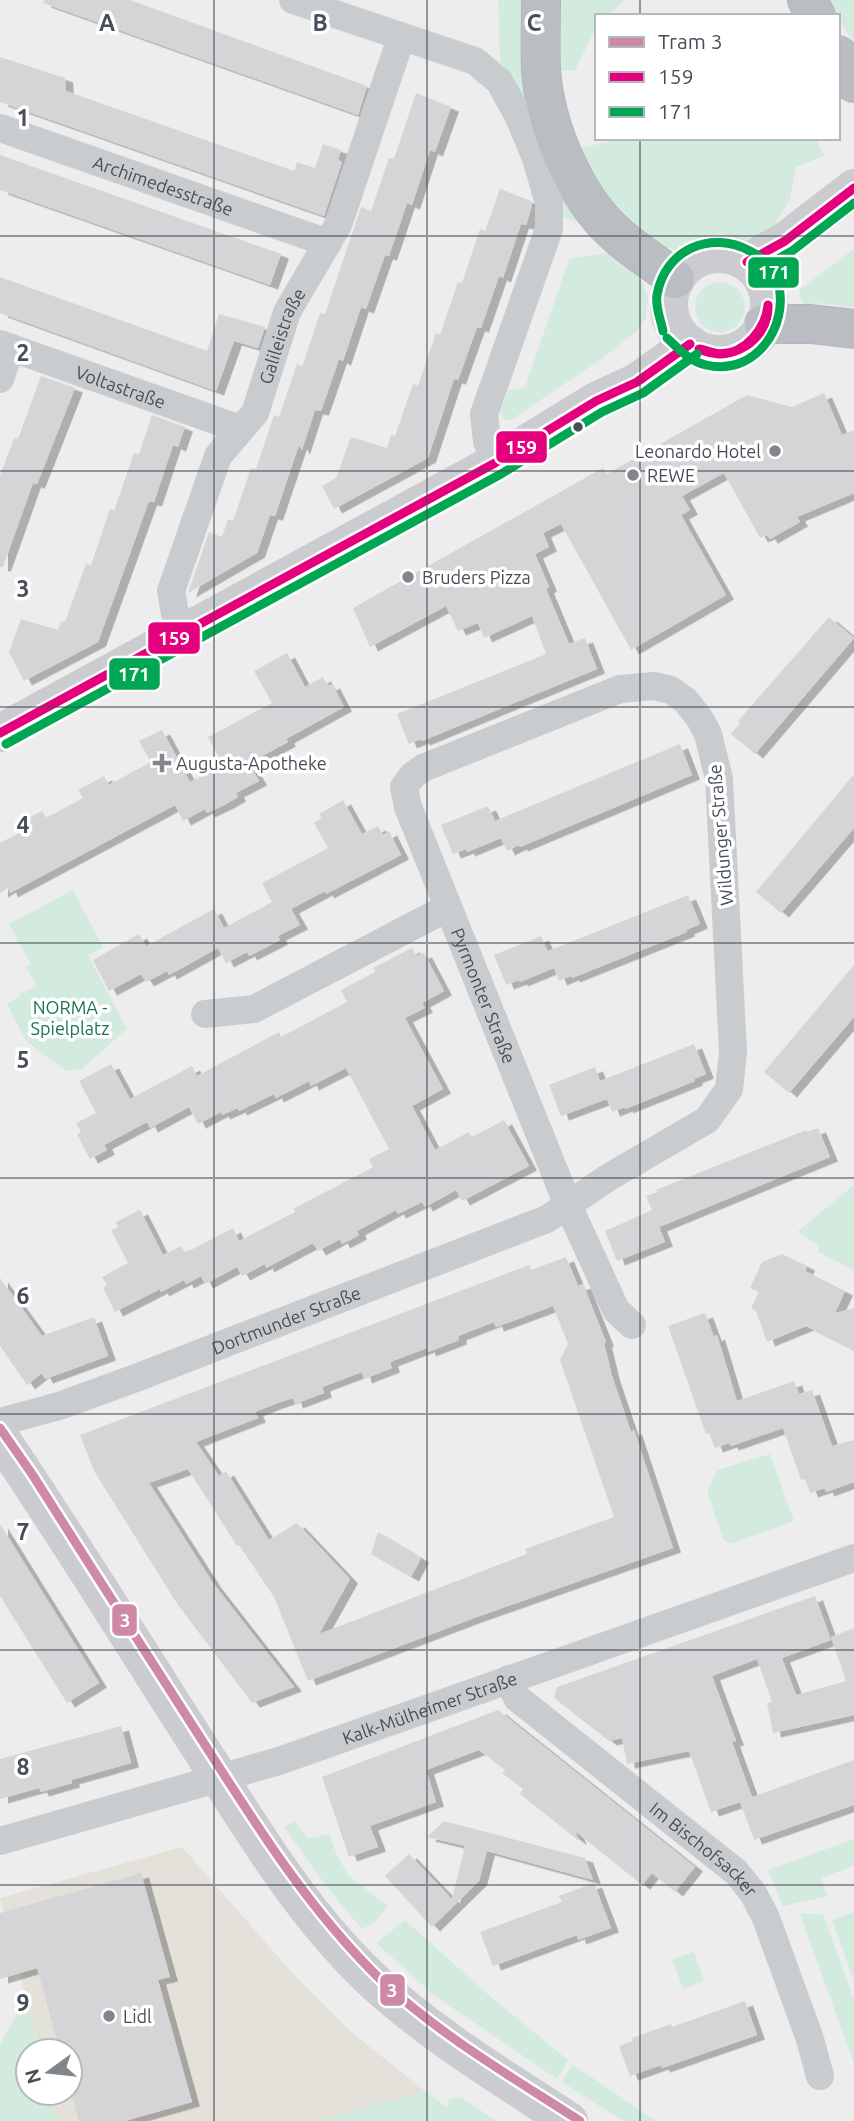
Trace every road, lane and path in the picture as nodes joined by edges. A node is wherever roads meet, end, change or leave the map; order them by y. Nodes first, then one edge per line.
1 (293, 0) edge
2 (541, 0) edge
3 (401, 38) junction
4 (840, 58) edge
5 (854, 83) edge
6 (0, 128) edge
7 (854, 188) edge
8 (854, 218) edge
9 (805, 239) junction
10 (328, 243) junction
11 (675, 279) junction
12 (759, 291) junction
13 (854, 329) edge
14 (683, 337) junction
15 (6, 346) edge
16 (0, 379) edge
17 (240, 429) junction
18 (495, 463) junction
19 (184, 633) junction
20 (0, 733) edge
21 (447, 908) junction
22 (205, 1014) dead end
23 (568, 1205) junction
24 (632, 1325) dead end
25 (0, 1423) edge
26 (0, 1437) edge
27 (854, 1558) edge
28 (509, 1679) junction
29 (220, 1779) junction
30 (0, 1841) edge
31 (820, 2076) dead end
32 (569, 2121) edge

1 - 3 street
2 - 11 highway
3 - 10 street, Galileistraße
3 - 18 street
4 - 5 highway
6 - 10 street, Archimedesstraße
7 - 9 street
8 - 9 street
9 - 12 street
10 - 17 street, Galileistraße
11 - 12 street
11 - 14 street
12 - 13 highway
12 - 14 street
14 - 18 street
15 - 16 street
15 - 17 street, Voltastraße
17 - 19 street, Galileistraße
18 - 19 street
19 - 20 street
21 - 22 street, Pyrmonter Straße
21 - 23 street, Pyrmonter Straße
21 - 23 street, Wildunger Straße
23 - 24 street, Pyrmonter Straße
23 - 25 street, Dortmunder Straße
26 - 29 street
27 - 28 street, Kalk-Mülheimer Straße
28 - 29 street, Kalk-Mülheimer Straße
28 - 31 street, Im Bischofsacker
29 - 30 street, Kalk-Mülheimer Straße
29 - 32 street

